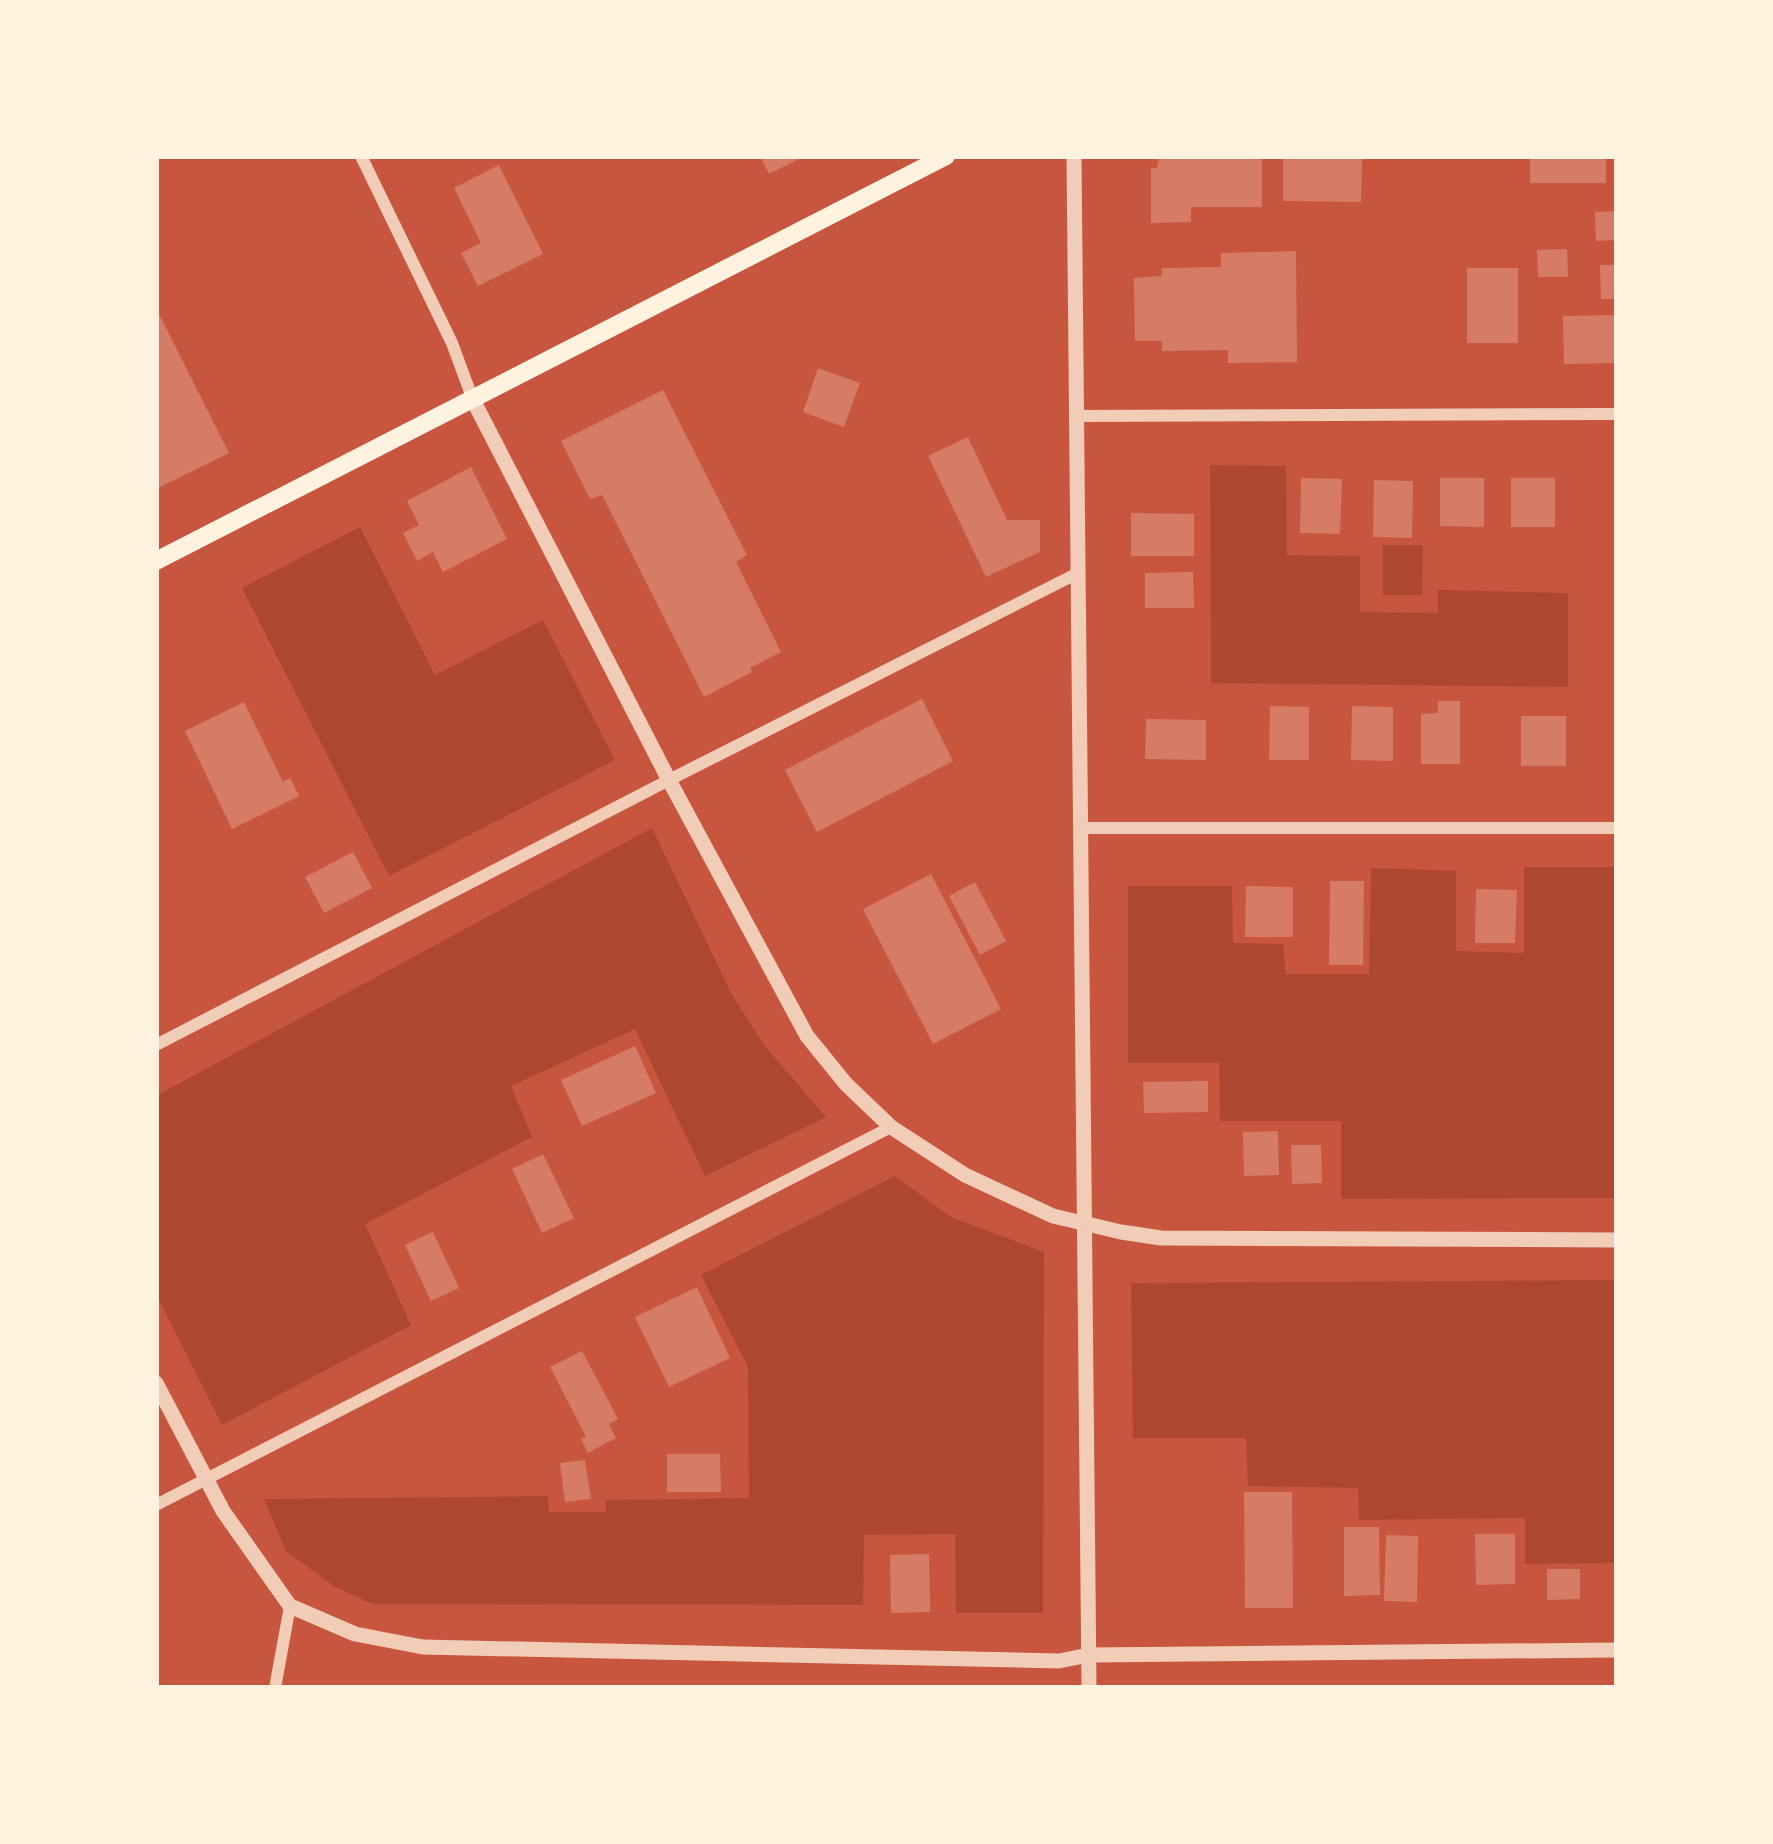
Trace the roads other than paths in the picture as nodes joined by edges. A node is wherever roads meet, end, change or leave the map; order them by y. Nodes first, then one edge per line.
1 (361, 156) edge
2 (946, 156) edge
3 (1074, 156) edge
4 (473, 400) junction
5 (1617, 414) edge
6 (1076, 416) junction
7 (156, 561) edge
8 (1078, 573) junction
9 (669, 780) junction
10 (1082, 828) junction
11 (1617, 828) edge
12 (156, 1045) edge
13 (891, 1127) junction
14 (1084, 1223) junction
15 (1617, 1240) edge
16 (156, 1383) edge
17 (205, 1479) junction
18 (156, 1505) edge
19 (290, 1606) junction
20 (1617, 1650) edge
21 (1089, 1655) junction
22 (275, 1688) edge
23 (1089, 1688) edge

1 - 4 street
2 - 4 main road
3 - 6 street
4 - 7 main road
4 - 9 street
5 - 6 street
6 - 8 street
8 - 9 street
8 - 10 street
9 - 12 street
9 - 13 street
10 - 11 street
10 - 14 street
13 - 14 street
13 - 17 street
14 - 15 street
14 - 21 street
16 - 17 street
17 - 18 street
17 - 19 street
19 - 21 street
19 - 22 street
20 - 21 street
21 - 23 street

